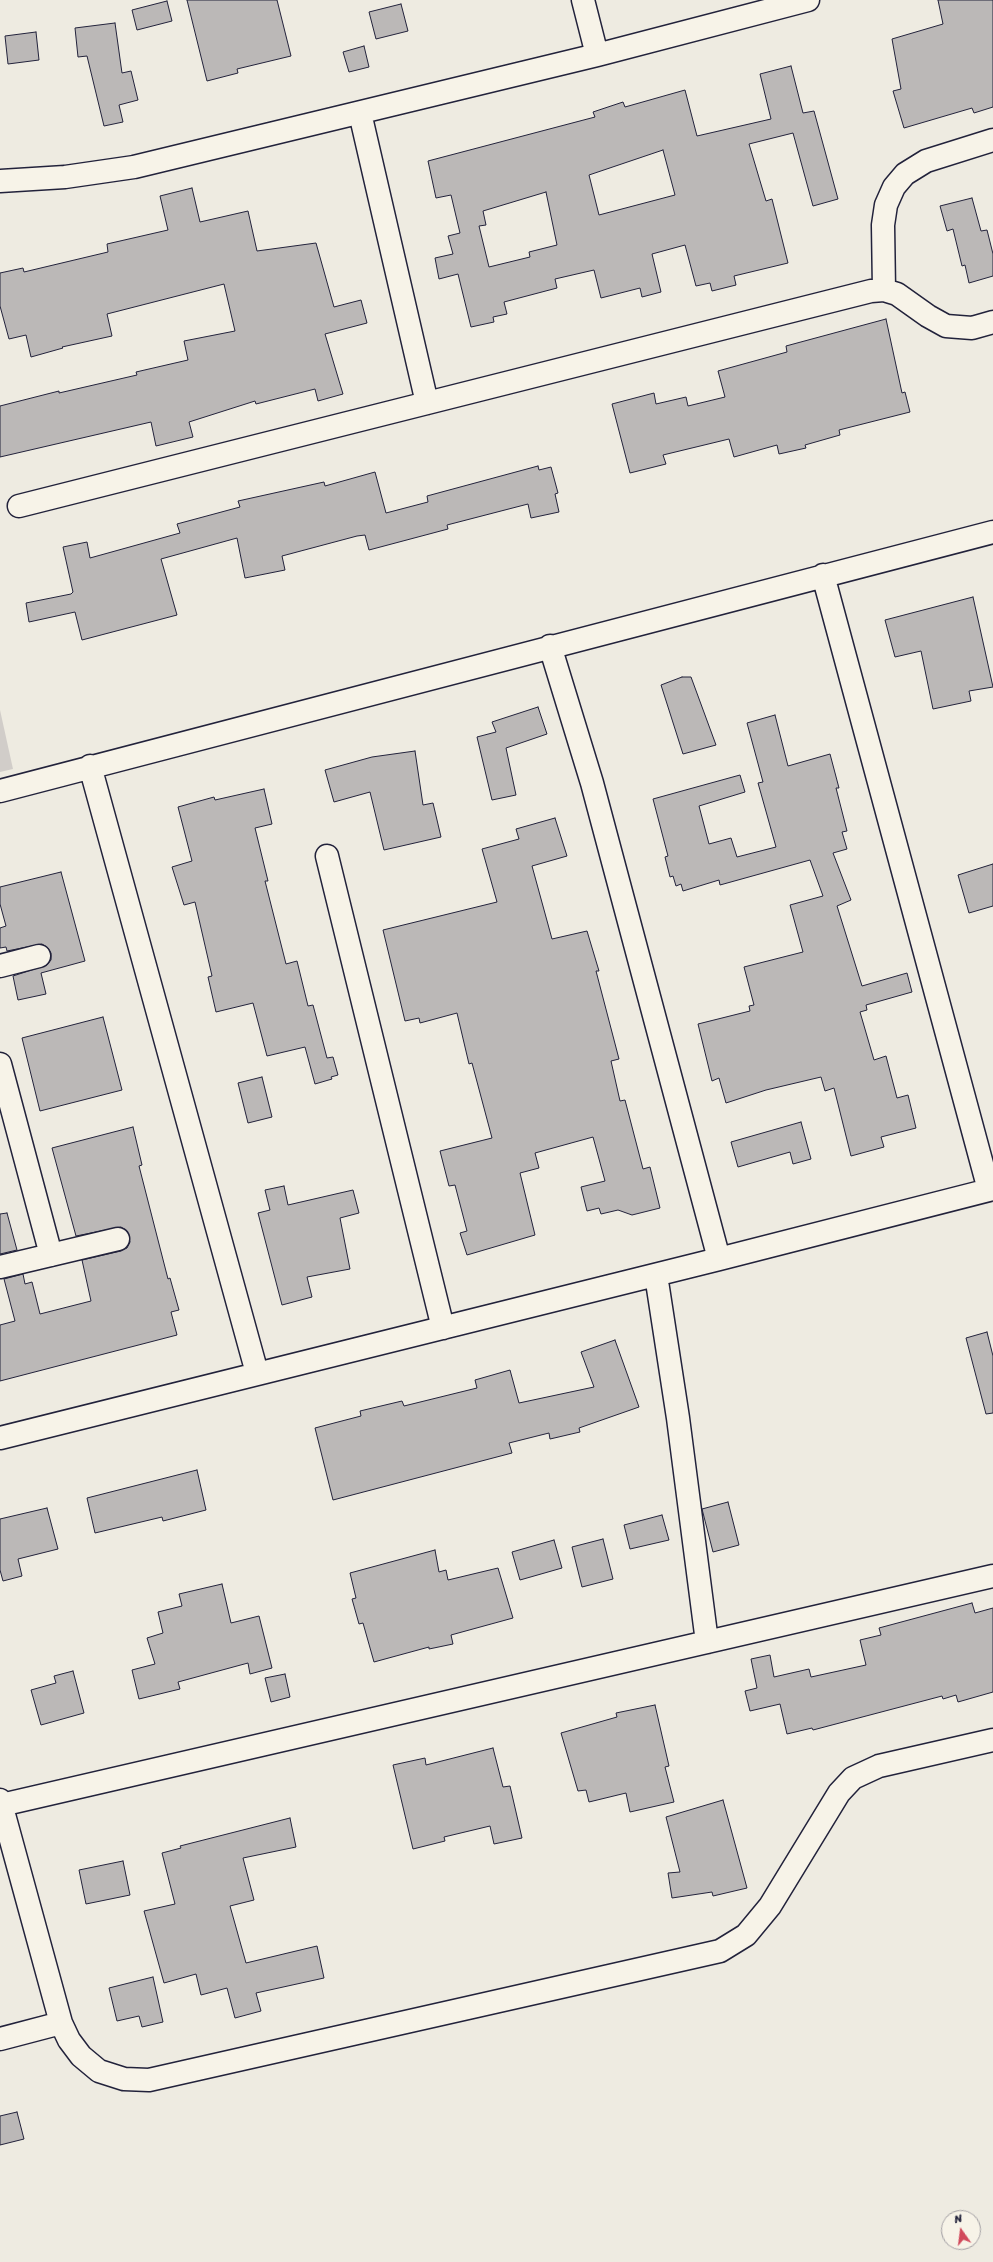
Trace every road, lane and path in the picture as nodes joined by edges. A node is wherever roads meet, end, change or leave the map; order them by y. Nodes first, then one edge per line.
1 (583, 0) edge
2 (808, 0) edge
3 (597, 55) junction
4 (360, 113) junction
5 (993, 140) edge
6 (0, 181) edge
7 (884, 290) junction
8 (993, 322) edge
9 (427, 403) junction
10 (19, 506) dead end
11 (993, 532) edge
12 (823, 575) junction
13 (550, 646) junction
14 (90, 766) junction
15 (0, 791) edge
16 (327, 856) dead end
17 (39, 956) dead end
18 (0, 966) edge
19 (0, 1064) edge
20 (7, 1116) edge
21 (991, 1189) edge
22 (118, 1239) dead end
23 (51, 1255) junction
24 (719, 1259) junction
25 (0, 1267) edge
26 (656, 1275) junction
27 (443, 1328) junction
28 (257, 1373) junction
29 (0, 1438) edge
30 (993, 1576) edge
31 (707, 1642) junction
32 (993, 1740) edge
33 (1, 1802) edge
34 (61, 2022) junction
35 (0, 2039) edge

1 - 3 street
2 - 3 street
3 - 4 street
4 - 6 street
4 - 9 street
5 - 7 street
7 - 8 street
7 - 9 street
9 - 10 street
11 - 12 street
12 - 13 street
12 - 21 street
13 - 14 street
13 - 24 street
14 - 15 street
14 - 28 street
16 - 27 street
17 - 18 street
19 - 20 street
20 - 23 street
21 - 24 street
22 - 23 street
23 - 25 street
24 - 26 street
26 - 27 street
26 - 31 street
27 - 28 street
28 - 29 street
30 - 31 street
31 - 33 street
32 - 34 street
33 - 34 street
34 - 35 street

